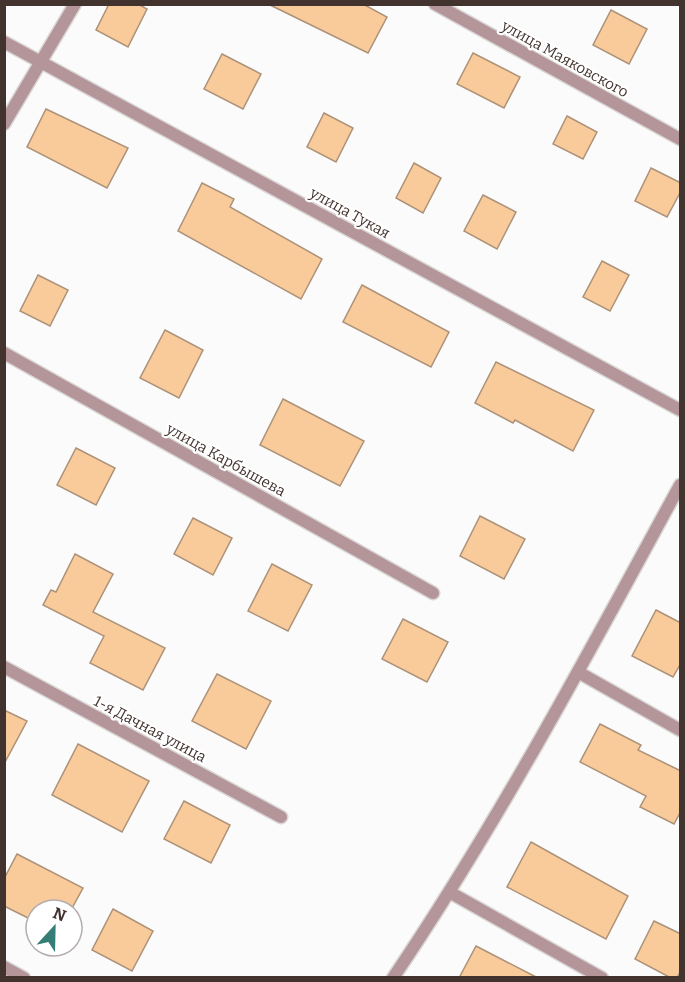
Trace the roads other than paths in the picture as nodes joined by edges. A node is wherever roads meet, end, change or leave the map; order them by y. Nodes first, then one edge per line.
1 (75, 4) edge
2 (435, 4) edge
3 (4, 42) edge
4 (40, 62) junction
5 (4, 124) edge
6 (681, 139) edge
7 (4, 353) edge
8 (681, 410) edge
9 (681, 485) edge
10 (433, 593) dead end
11 (4, 668) edge
12 (578, 672) junction
13 (681, 730) edge
14 (281, 817) dead end
15 (451, 892) junction
16 (4, 967) edge
17 (24, 978) edge
18 (393, 978) edge
19 (602, 978) edge

1 - 4 street
2 - 6 street, улица Маяковского
3 - 4 street, улица Тукая
4 - 5 street
4 - 8 street, улица Тукая
7 - 10 street, улица Карбышева
9 - 12 street
11 - 14 street, 1-я Дачная улица
12 - 13 street
12 - 15 street
15 - 18 street
15 - 19 street
16 - 17 street

